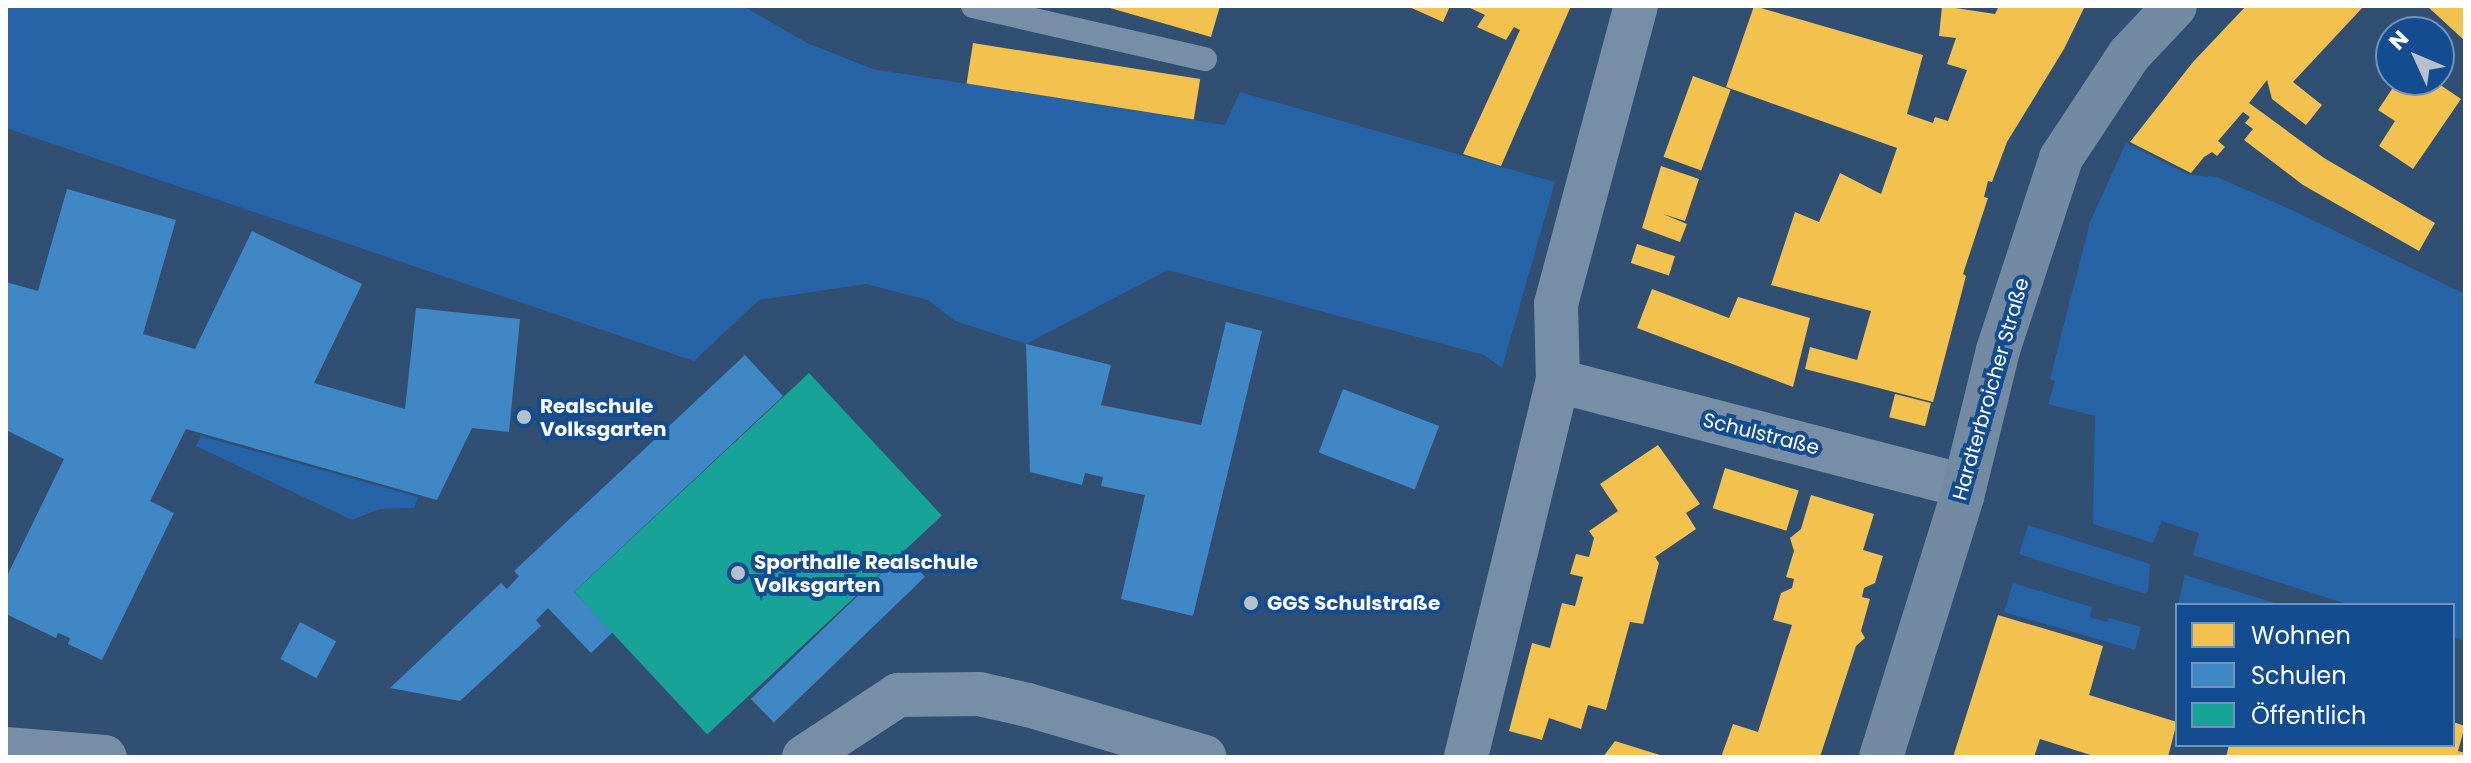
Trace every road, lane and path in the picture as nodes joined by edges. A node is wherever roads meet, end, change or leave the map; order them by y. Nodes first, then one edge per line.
1 (973, 6) edge
2 (1636, 6) edge
3 (2175, 6) edge
4 (1205, 59) dead end
5 (1558, 381) junction
6 (1965, 486) junction
7 (6, 749) edge
8 (105, 757) edge
9 (804, 757) edge
10 (1205, 757) edge
11 (1466, 757) edge
12 (1881, 757) edge

1 - 4 lane
2 - 5 street
3 - 6 street, Hardterbroicher Straße
5 - 6 street, Schulstraße
5 - 11 street
6 - 12 street, Hardterbroicher Straße
7 - 8 street
9 - 10 street

